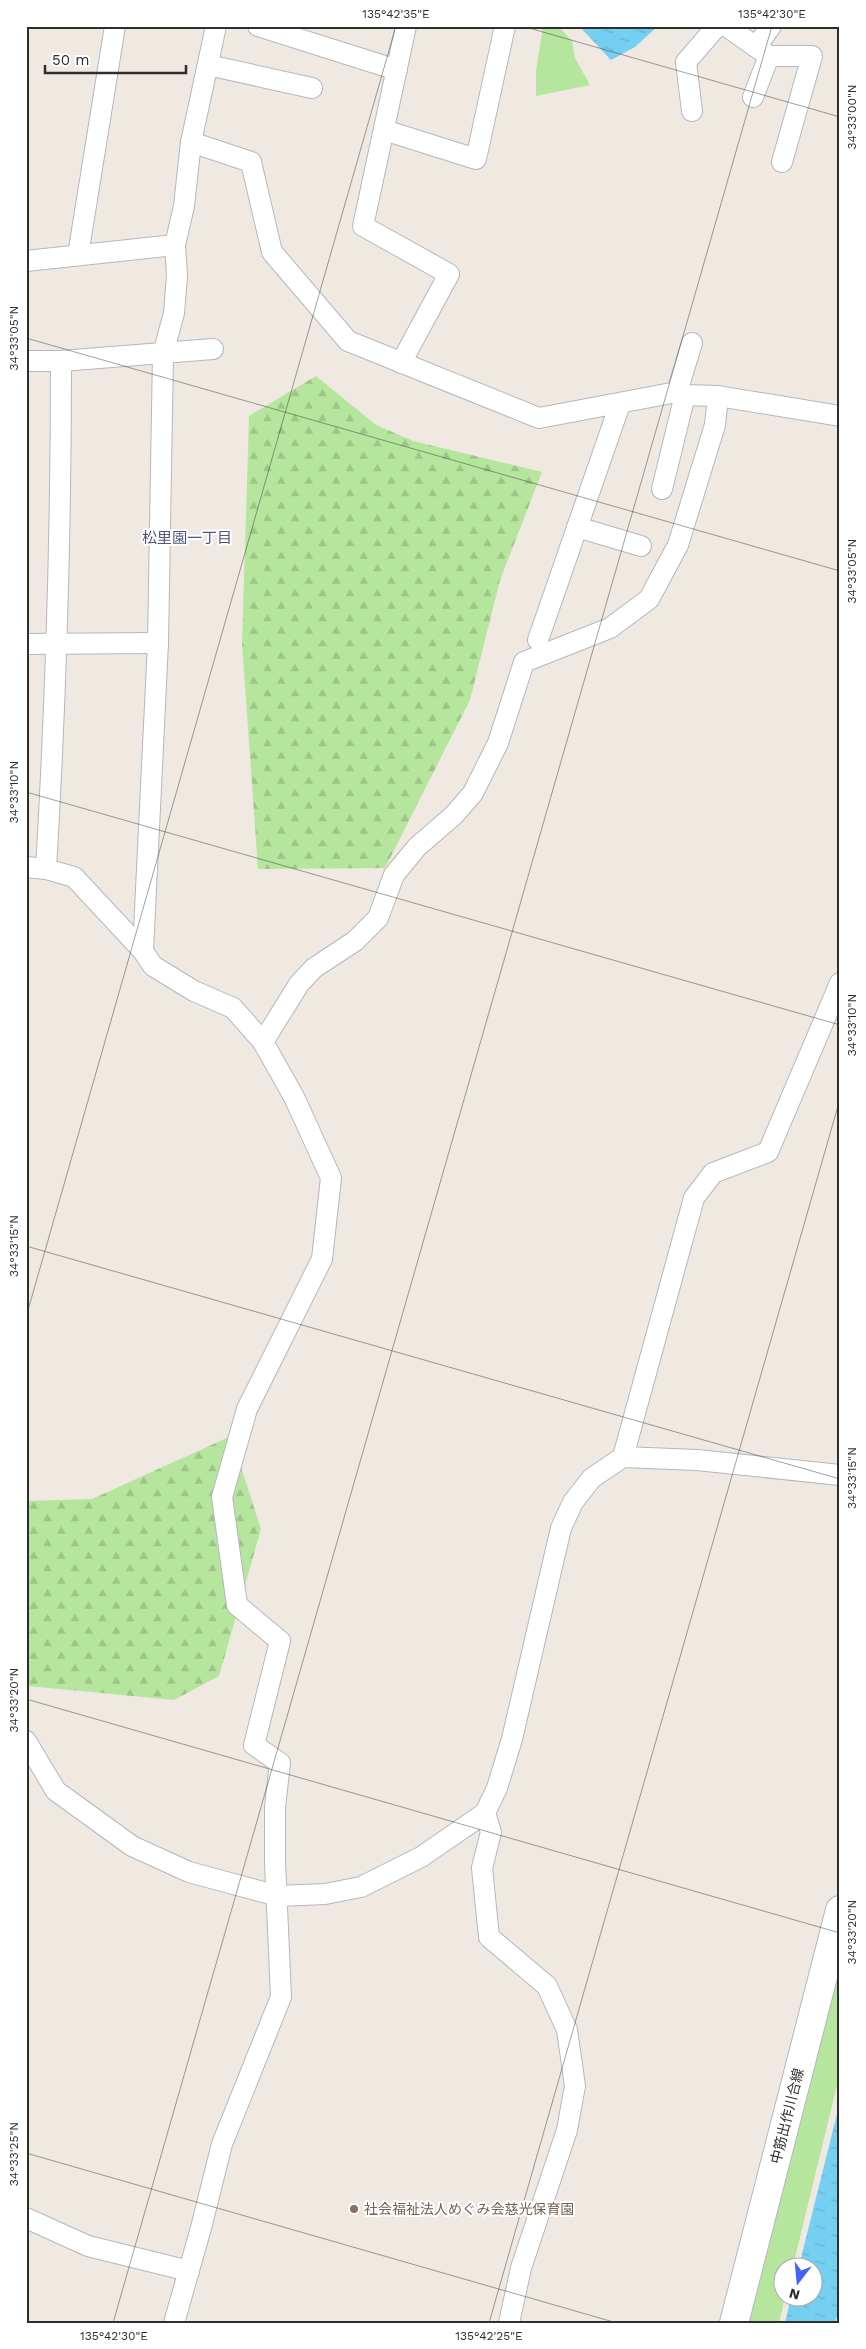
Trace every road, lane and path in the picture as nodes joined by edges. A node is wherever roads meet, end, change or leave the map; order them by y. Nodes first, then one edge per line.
1 (115, 26) edge
2 (216, 26) edge
3 (258, 26) edge
4 (406, 26) edge
5 (505, 26) edge
6 (717, 26) edge
7 (726, 26) edge
8 (771, 26) edge
9 (762, 52) junction
10 (208, 65) junction
11 (397, 70) junction
12 (312, 88) dead end
13 (753, 97) dead end
14 (692, 111) dead end
15 (384, 130) junction
16 (191, 142) junction
17 (782, 162) dead end
18 (175, 245) junction
19 (78, 255) junction
20 (26, 261) edge
21 (692, 342) dead end
22 (213, 350) dead end
23 (163, 354) junction
24 (26, 361) edge
25 (61, 361) junction
26 (401, 363) junction
27 (681, 393) junction
28 (718, 396) junction
29 (620, 404) junction
30 (840, 416) edge
31 (662, 490) dead end
32 (577, 528) junction
33 (641, 546) dead end
34 (538, 640) dead end
35 (158, 643) junction
36 (26, 644) edge
37 (56, 644) junction
38 (36, 868) edge
39 (143, 951) junction
40 (840, 983) edge
41 (263, 1042) junction
42 (622, 1456) junction
43 (840, 1475) edge
44 (26, 1741) edge
45 (485, 1813) junction
46 (278, 1896) junction
47 (840, 1910) edge
48 (26, 2218) edge
49 (189, 2271) junction
50 (174, 2323) edge
51 (509, 2323) edge
52 (734, 2323) edge

1 - 19 street
2 - 10 street
3 - 11 street
4 - 11 street
5 - 15 street
6 - 14 street
7 - 9 street
8 - 9 street
9 - 13 street
9 - 17 street
10 - 12 street
10 - 16 street
11 - 15 street
15 - 26 street
16 - 18 street
16 - 26 street
18 - 19 street
18 - 23 street
19 - 20 street
21 - 27 street
22 - 23 street
23 - 25 street
23 - 35 street
24 - 25 street
25 - 37 street
26 - 29 street
27 - 28 street
27 - 29 street
27 - 31 street
28 - 30 street
28 - 41 street
29 - 32 street
32 - 33 street
32 - 34 street
35 - 37 street
35 - 39 street
36 - 37 street
37 - 38 street
38 - 39 street
39 - 41 street
40 - 42 street
41 - 46 street
42 - 43 street
42 - 45 street
44 - 46 street
45 - 46 street
45 - 51 street
46 - 49 street
47 - 52 main road, 中筋出作川合線
48 - 49 street
49 - 50 street

